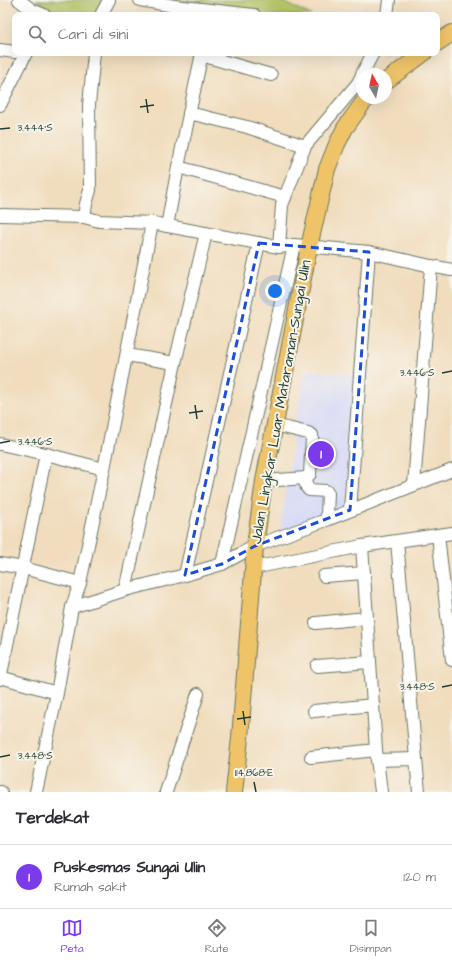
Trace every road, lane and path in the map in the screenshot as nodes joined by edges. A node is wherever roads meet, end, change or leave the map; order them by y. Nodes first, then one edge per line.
1 (20, 0) edge
2 (109, 0) edge
3 (140, 0) edge
4 (389, 0) edge
5 (37, 12) edge
6 (103, 12) edge
7 (210, 12) edge
8 (387, 12) edge
9 (452, 33) edge
10 (440, 41) edge
11 (0, 50) edge
12 (12, 52) edge
13 (24, 56) edge
14 (94, 56) edge
15 (201, 56) edge
16 (208, 56) edge
17 (371, 56) edge
18 (420, 56) edge
19 (365, 68) edge
20 (271, 75) dead end
21 (392, 77) edge
22 (356, 85) edge
23 (0, 104) edge
24 (362, 104) edge
25 (189, 113) junction
26 (305, 146) junction
27 (178, 167) junction
28 (285, 197) junction
29 (0, 215) edge
30 (84, 217) junction
31 (152, 223) junction
32 (167, 226) junction
33 (206, 233) junction
34 (259, 243) junction
35 (301, 246) junction
36 (279, 247) junction
37 (369, 252) junction
38 (431, 266) junction
39 (452, 270) edge
40 (127, 355) junction
41 (175, 364) junction
42 (275, 425) junction
43 (0, 444) edge
44 (46, 454) junction
45 (104, 470) junction
46 (452, 470) edge
47 (306, 478) junction
48 (264, 481) junction
49 (414, 485) junction
50 (350, 510) junction
51 (329, 519) junction
52 (452, 533) edge
53 (438, 535) junction
54 (397, 541) junction
55 (255, 546) junction
56 (362, 546) junction
57 (0, 564) edge
58 (222, 564) junction
59 (23, 568) junction
60 (253, 568) junction
61 (364, 573) junction
62 (185, 575) junction
63 (324, 576) dead end
64 (80, 583) junction
65 (125, 590) junction
66 (72, 607) junction
67 (366, 618) junction
68 (316, 623) dead end
69 (452, 660) edge
70 (370, 662) junction
71 (317, 666) dead end
72 (0, 677) edge
73 (57, 693) junction
74 (198, 694) dead end
75 (374, 705) junction
76 (314, 711) dead end
77 (377, 755) junction
78 (311, 757) dead end
79 (416, 759) junction
80 (36, 792) edge
81 (166, 792) edge
82 (234, 792) edge
83 (381, 792) edge
84 (419, 792) edge

1 - 5 street
2 - 6 street
3 - 7 street
4 - 8 street
9 - 10 main road
11 - 12 street
13 - 23 street
14 - 30 street
15 - 25 street
16 - 20 street
17 - 19 street
18 - 21 main road
22 - 26 street
24 - 35 main road, Jalan Lingkar Luar Mataraman-Sungai Ulin
25 - 26 street
25 - 27 street
26 - 28 street
27 - 28 street
27 - 32 street
28 - 36 street
29 - 30 street
30 - 31 street
31 - 32 street
31 - 40 street
32 - 33 street
33 - 34 street
33 - 41 street
34 - 36 street
34 - 62 street
35 - 36 street
35 - 37 street
35 - 42 main road, Jalan Lingkar Luar Mataraman-Sungai Ulin
35 - 58 street
37 - 38 street
37 - 50 street
38 - 39 street
38 - 49 street
40 - 41 street
40 - 45 street
41 - 65 street
42 - 47 street
42 - 48 main road, Jalan Lingkar Luar Mataraman-Sungai Ulin
43 - 44 street
44 - 45 street
44 - 59 street
45 - 64 street
46 - 49 street
47 - 48 street
47 - 51 street
48 - 55 main road, Jalan Lingkar Luar Mataraman-Sungai Ulin
49 - 50 street
50 - 51 street
51 - 55 street
52 - 53 street
53 - 54 street
53 - 69 street
54 - 56 street
54 - 79 street
55 - 58 street
55 - 60 main road, Jalan Lingkar Luar Mataraman-Sungai Ulin
56 - 60 street
56 - 61 street
57 - 59 street
58 - 62 street
59 - 64 street
59 - 72 street
60 - 82 main road, Jalan Lingkar Luar Mataraman-Sungai Ulin
61 - 63 street
61 - 67 street
62 - 65 street
64 - 66 street
65 - 66 street
66 - 73 street
67 - 68 street
67 - 70 street
70 - 71 street
70 - 75 street
72 - 73 street
73 - 80 street
74 - 81 street
75 - 76 street
75 - 77 street
77 - 78 street
77 - 79 street
77 - 83 street
79 - 84 street

